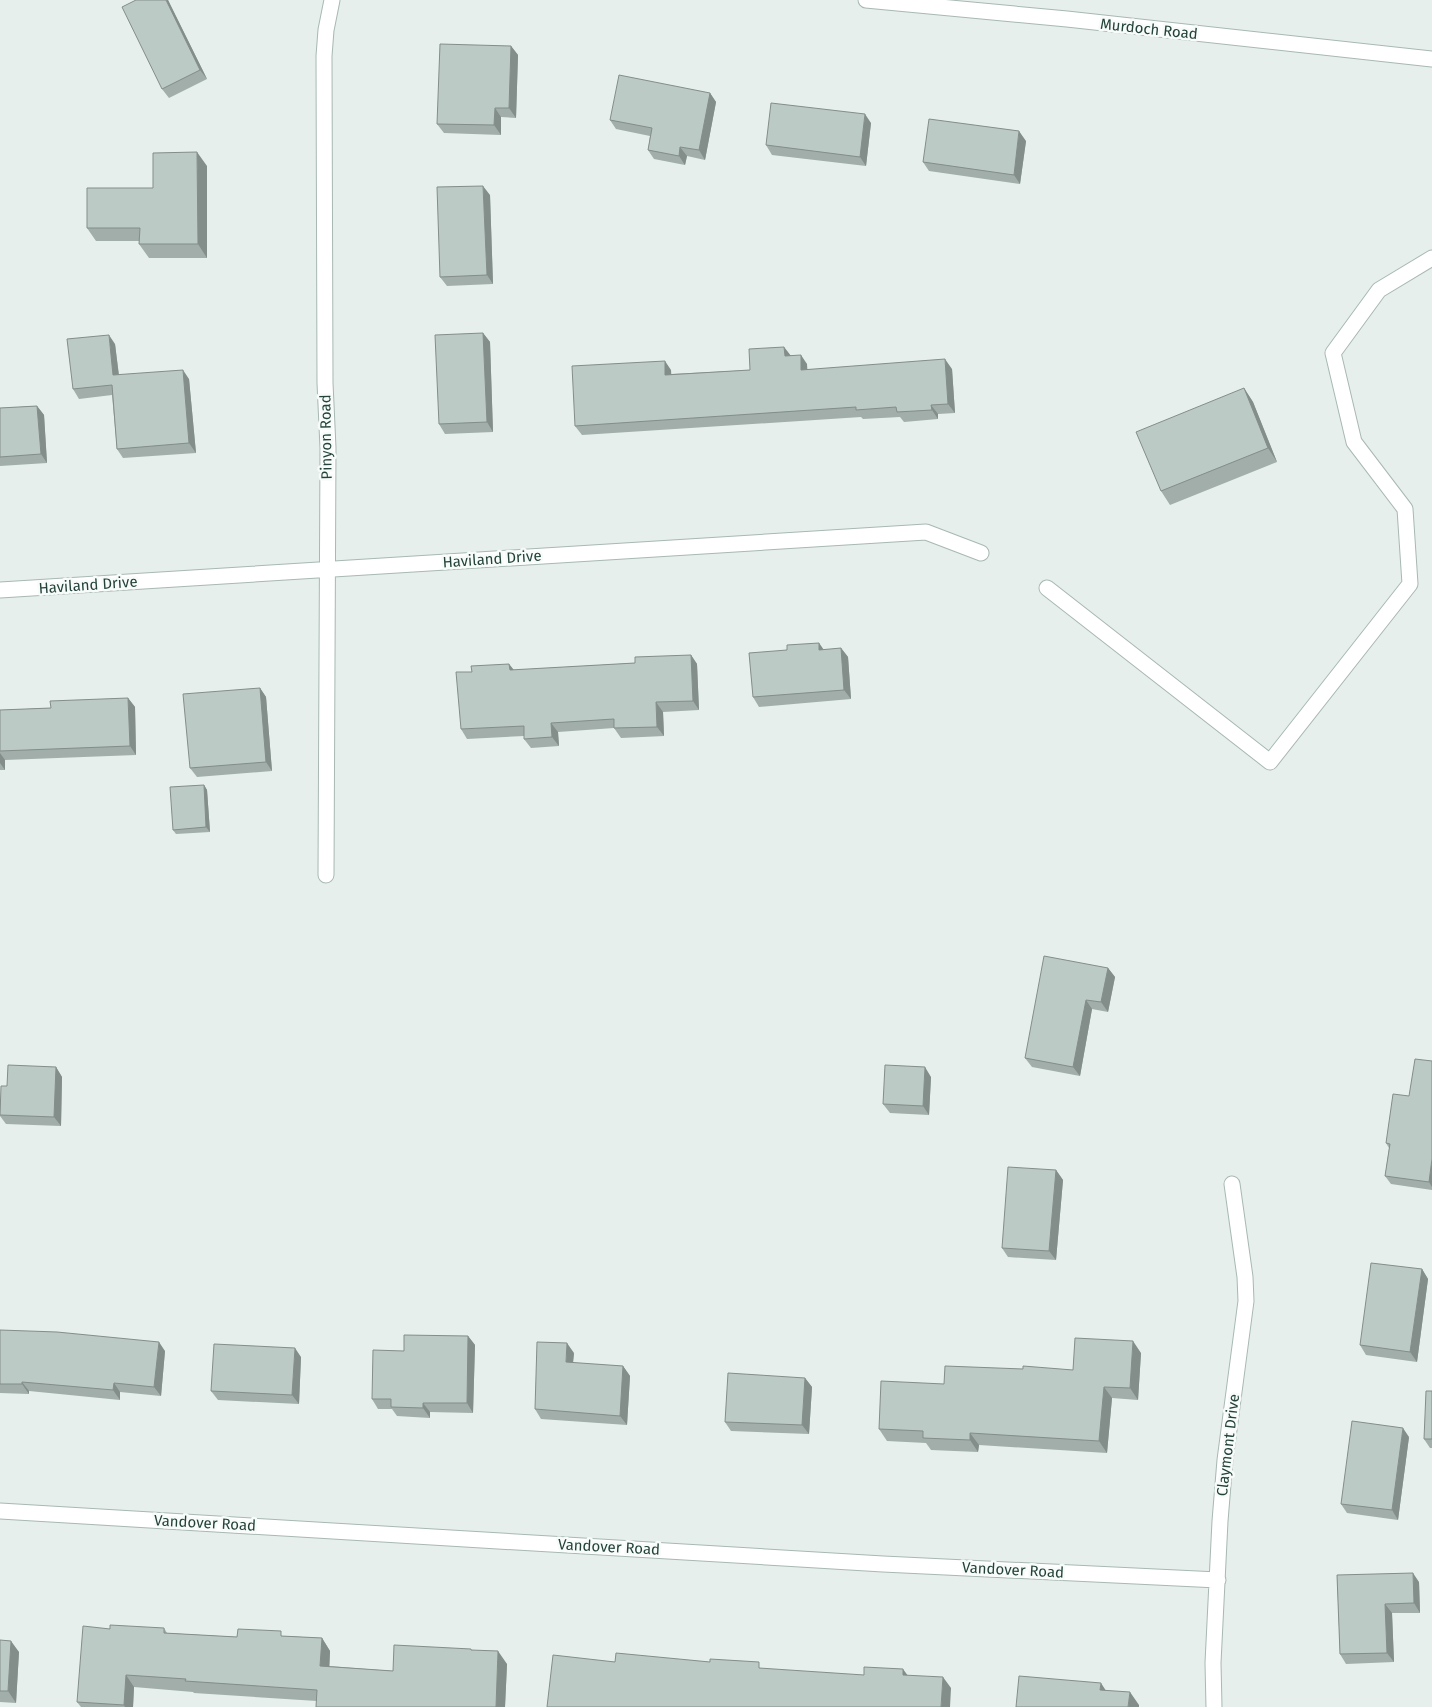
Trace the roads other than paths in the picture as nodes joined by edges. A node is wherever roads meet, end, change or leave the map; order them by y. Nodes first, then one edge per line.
1 (332, 0) edge
2 (866, 0) edge
3 (1432, 59) edge
4 (1432, 258) edge
5 (981, 553) dead end
6 (326, 569) junction
7 (1047, 588) dead end
8 (0, 590) edge
9 (326, 875) dead end
10 (1232, 1184) dead end
11 (0, 1511) edge
12 (1218, 1580) junction
13 (1214, 1707) edge

1 - 6 street, Pinyon Road
2 - 3 street, Murdoch Road
4 - 7 street
5 - 6 street, Haviland Drive
6 - 8 street, Haviland Drive
6 - 9 street, Pinyon Road
10 - 12 street, Claymont Drive
11 - 12 street, Vandover Road
12 - 13 street, Claymont Drive

